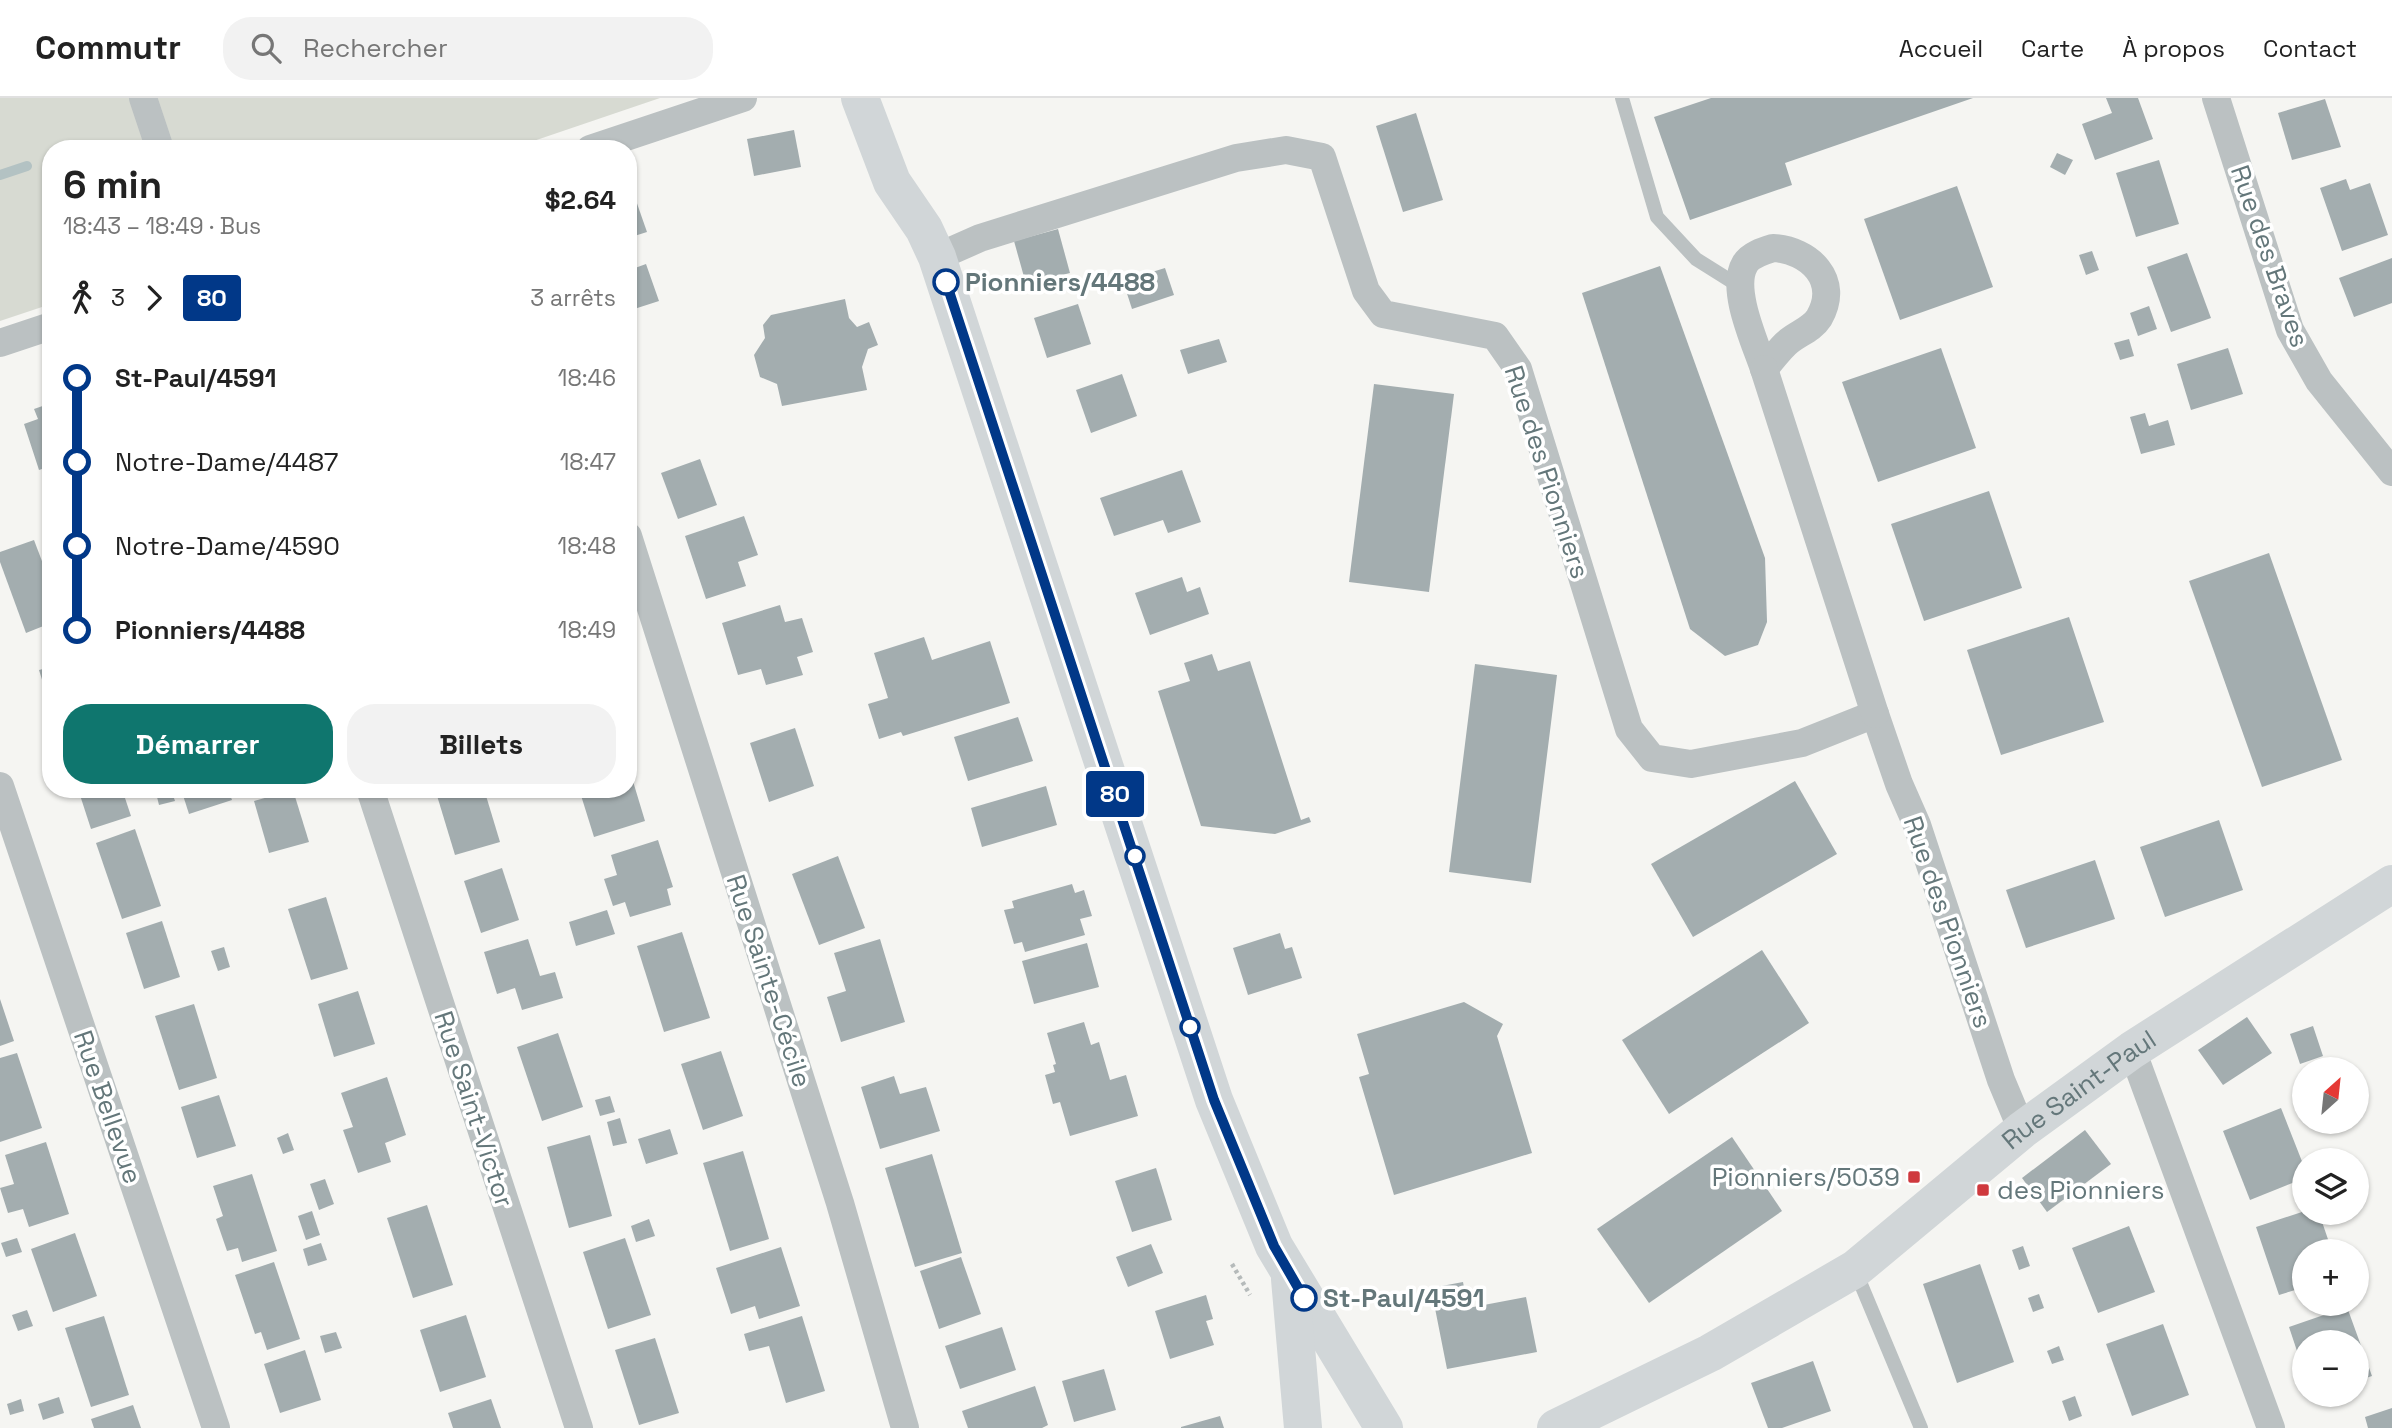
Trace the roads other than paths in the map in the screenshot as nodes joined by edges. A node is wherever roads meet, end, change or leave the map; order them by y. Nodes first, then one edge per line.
1 (144, 98) edge
2 (743, 98) edge
3 (860, 98) edge
4 (889, 98) edge
5 (1622, 98) edge
6 (2216, 98) edge
7 (157, 140) edge
8 (617, 140) edge
9 (931, 243) junction
10 (1739, 286) junction
11 (42, 329) edge
12 (0, 343) edge
13 (1764, 369) junction
14 (2387, 454) edge
15 (637, 564) edge
16 (1875, 714) junction
17 (0, 786) edge
18 (373, 798) edge
19 (2392, 884) edge
20 (2132, 1050) junction
21 (2022, 1130) junction
22 (1855, 1269) junction
23 (1290, 1274) junction
24 (216, 1428) edge
25 (579, 1428) edge
26 (905, 1428) edge
27 (1303, 1428) edge
28 (1384, 1428) edge
29 (1556, 1428) edge
30 (1921, 1428) edge
31 (2271, 1428) edge

1 - 7 street
2 - 8 street
3 - 9 street
4 - 9 street
5 - 10 lane
6 - 14 street, Rue des Braves
9 - 16 street, Rue des Pionniers
9 - 23 street
10 - 13 street, Rue des Pionniers
10 - 13 street
11 - 12 street
13 - 16 street, Rue des Pionniers
15 - 26 street, Rue Sainte-Cécile
16 - 21 street, Rue des Pionniers
17 - 24 street, Rue Bellevue
18 - 25 street, Rue Saint-Victor
19 - 20 street, Rue Saint-Paul
20 - 21 street, Rue Saint-Paul
20 - 31 street
21 - 22 street, Rue Saint-Paul
22 - 29 street, Rue Saint-Paul
22 - 30 lane
23 - 27 street
23 - 28 street

